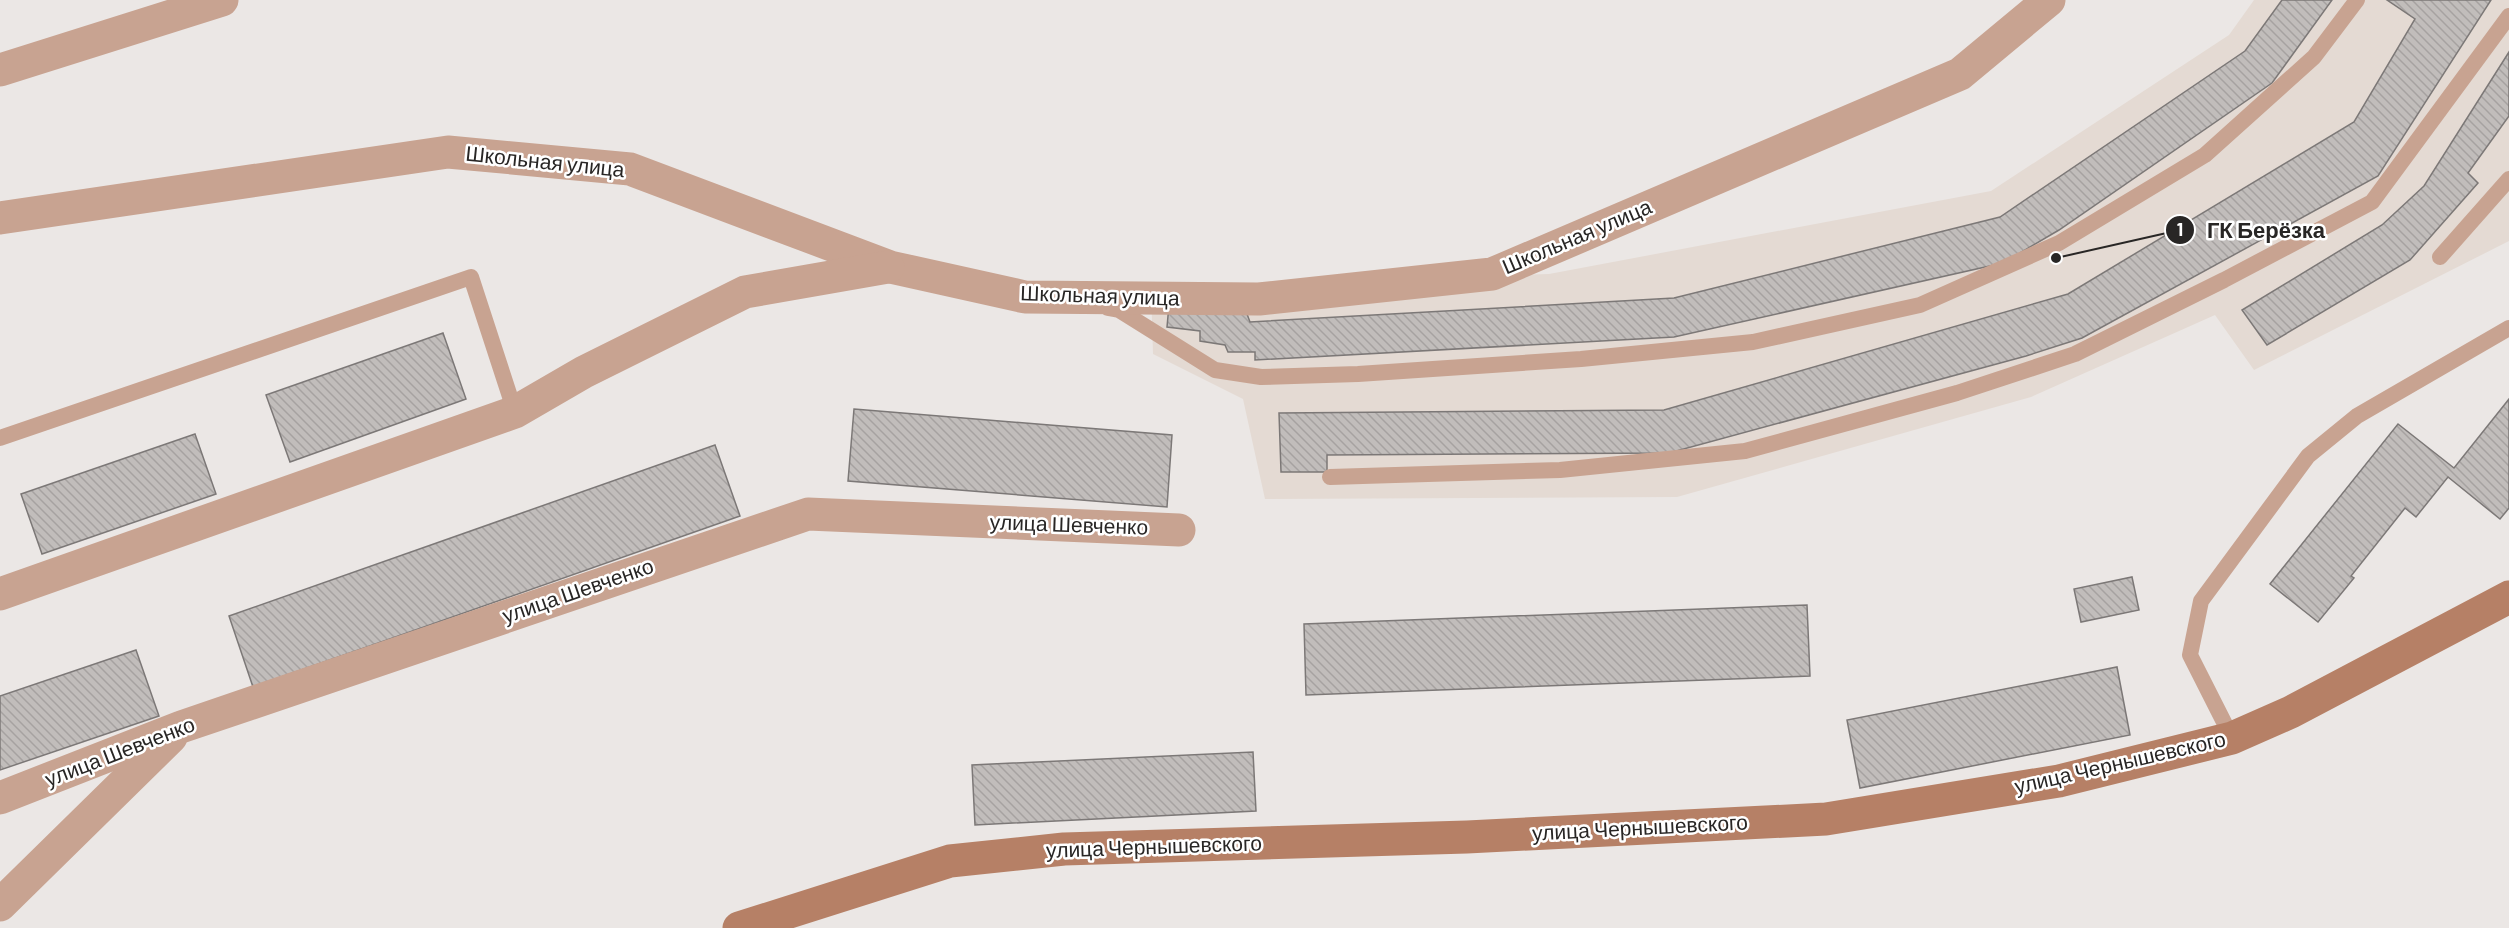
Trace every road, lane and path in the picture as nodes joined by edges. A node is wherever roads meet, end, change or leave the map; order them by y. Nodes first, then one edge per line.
1 (222, 0) edge
2 (2049, 0) edge
3 (2357, 0) edge
4 (2509, 16) edge
5 (0, 70) edge
6 (2509, 179) edge
7 (0, 218) edge
8 (2440, 257) dead end
9 (890, 267) junction
10 (1025, 297) junction
11 (2509, 328) edge
12 (515, 412) junction
13 (0, 438) edge
14 (1330, 477) dead end
15 (1179, 530) dead end
16 (0, 594) edge
17 (2509, 597) edge
18 (181, 727) junction
19 (2232, 738) junction
20 (0, 798) edge
21 (0, 905) edge
22 (739, 928) edge

1 - 5 street
2 - 10 street, Школьная улица
3 - 10 lane
4 - 14 lane
6 - 8 lane
7 - 9 street, Школьная улица
9 - 10 street, Школьная улица
9 - 12 street
11 - 19 lane
12 - 13 lane
12 - 16 street
15 - 18 street, улица Шевченко
17 - 19 main road, улица Чернышевского
18 - 20 street, улица Шевченко
18 - 21 street
19 - 22 main road, улица Чернышевского

